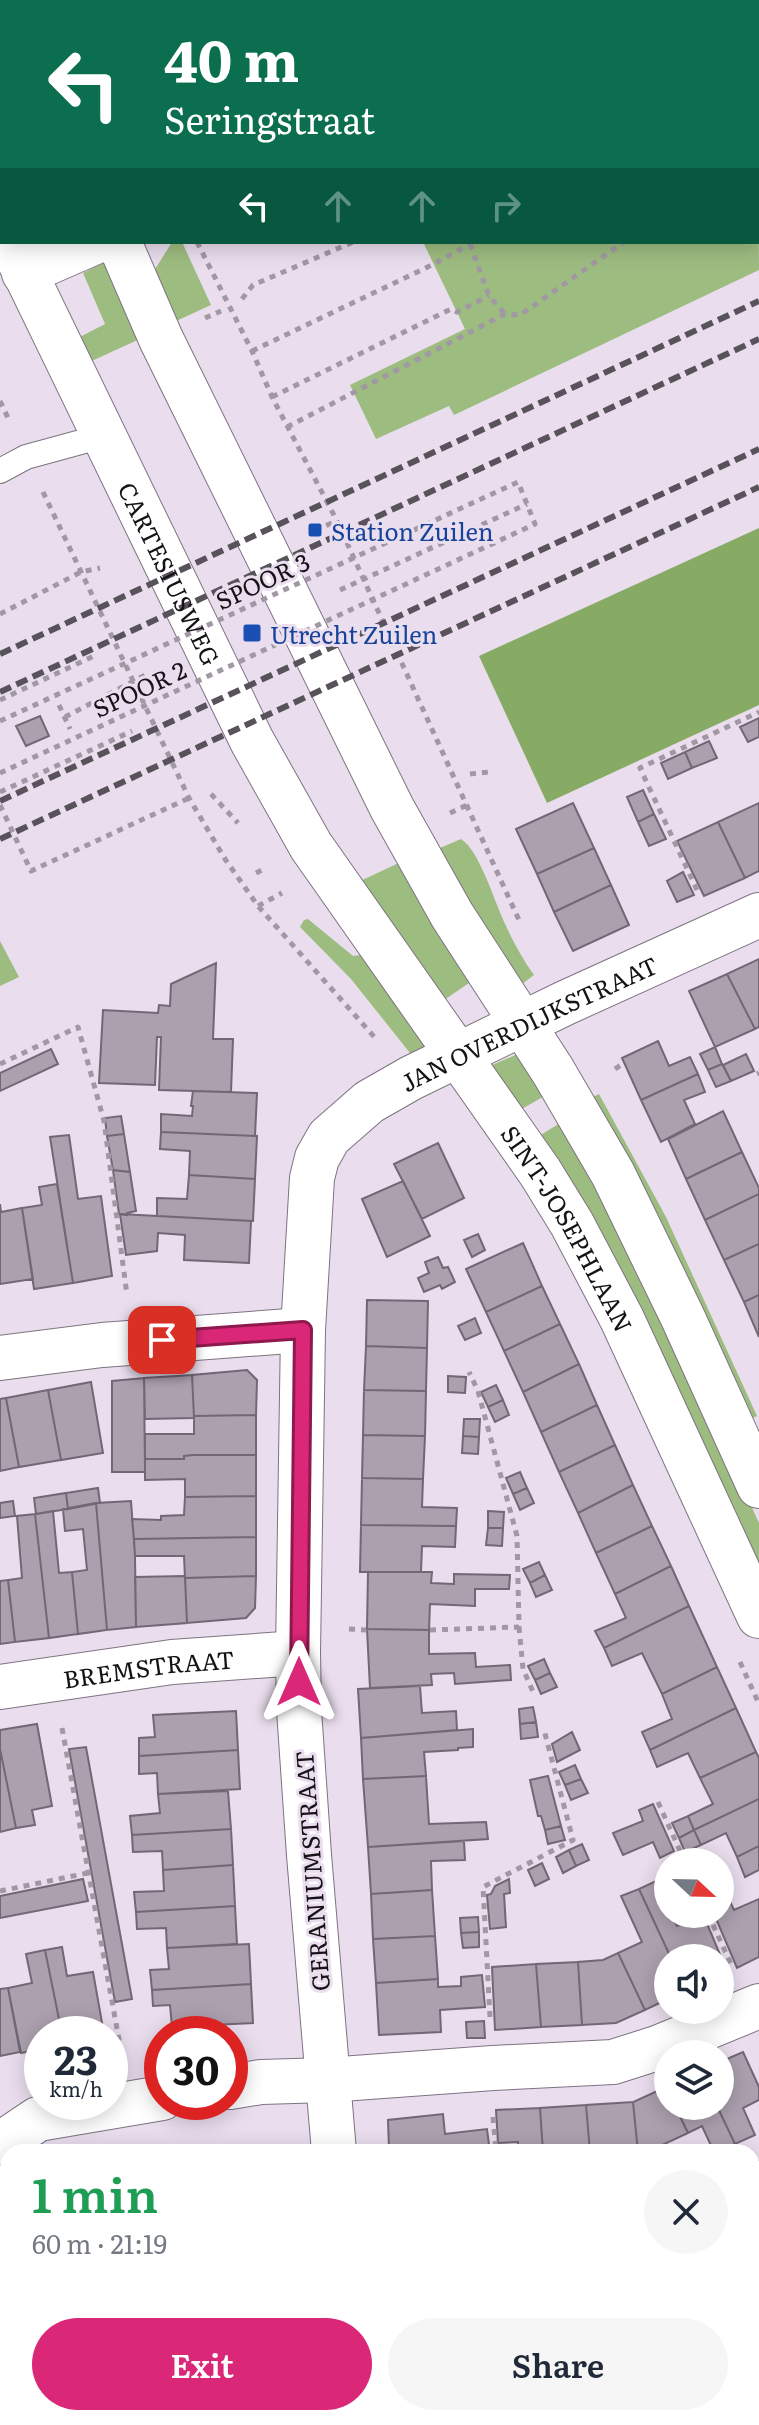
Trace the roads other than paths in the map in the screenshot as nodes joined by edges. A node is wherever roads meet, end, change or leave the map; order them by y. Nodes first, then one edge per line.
1 (85, 244) edge
2 (120, 244) edge
3 (17, 258) edge
4 (103, 436) junction
5 (0, 471) edge
6 (327, 869) joint
7 (759, 915) edge
8 (524, 1024) junction
9 (458, 1056) junction
10 (317, 1158) joint
11 (303, 1330) junction
12 (0, 1358) edge
13 (759, 1486) edge
14 (759, 1616) edge
15 (298, 1653) junction
16 (0, 1687) edge
17 (759, 2006) edge
18 (327, 2080) junction
19 (248, 2084) edge
20 (144, 2100) edge
21 (0, 2142) edge
22 (333, 2144) edge

1 - 3 street, CARTESIUSWEG
2 - 8 street
3 - 4 street, CARTESIUSWEG
4 - 5 lane
4 - 6 street, CARTESIUSWEG
6 - 9 street, SINT-JOSEPHLAAN
7 - 8 street, JAN OVERDIJKSTRAAT
8 - 9 street, JAN OVERDIJKSTRAAT
8 - 13 street
9 - 10 street, JAN OVERDIJKSTRAAT
9 - 14 street, SINT-JOSEPHLAAN
10 - 11 street, GERANIUMSTRAAT
11 - 12 street
11 - 15 street, GERANIUMSTRAAT
15 - 16 street, BREMSTRAAT
15 - 18 street, GERANIUMSTRAAT
17 - 18 street
18 - 19 street
18 - 22 street, GERANIUMSTRAAT
20 - 21 street

